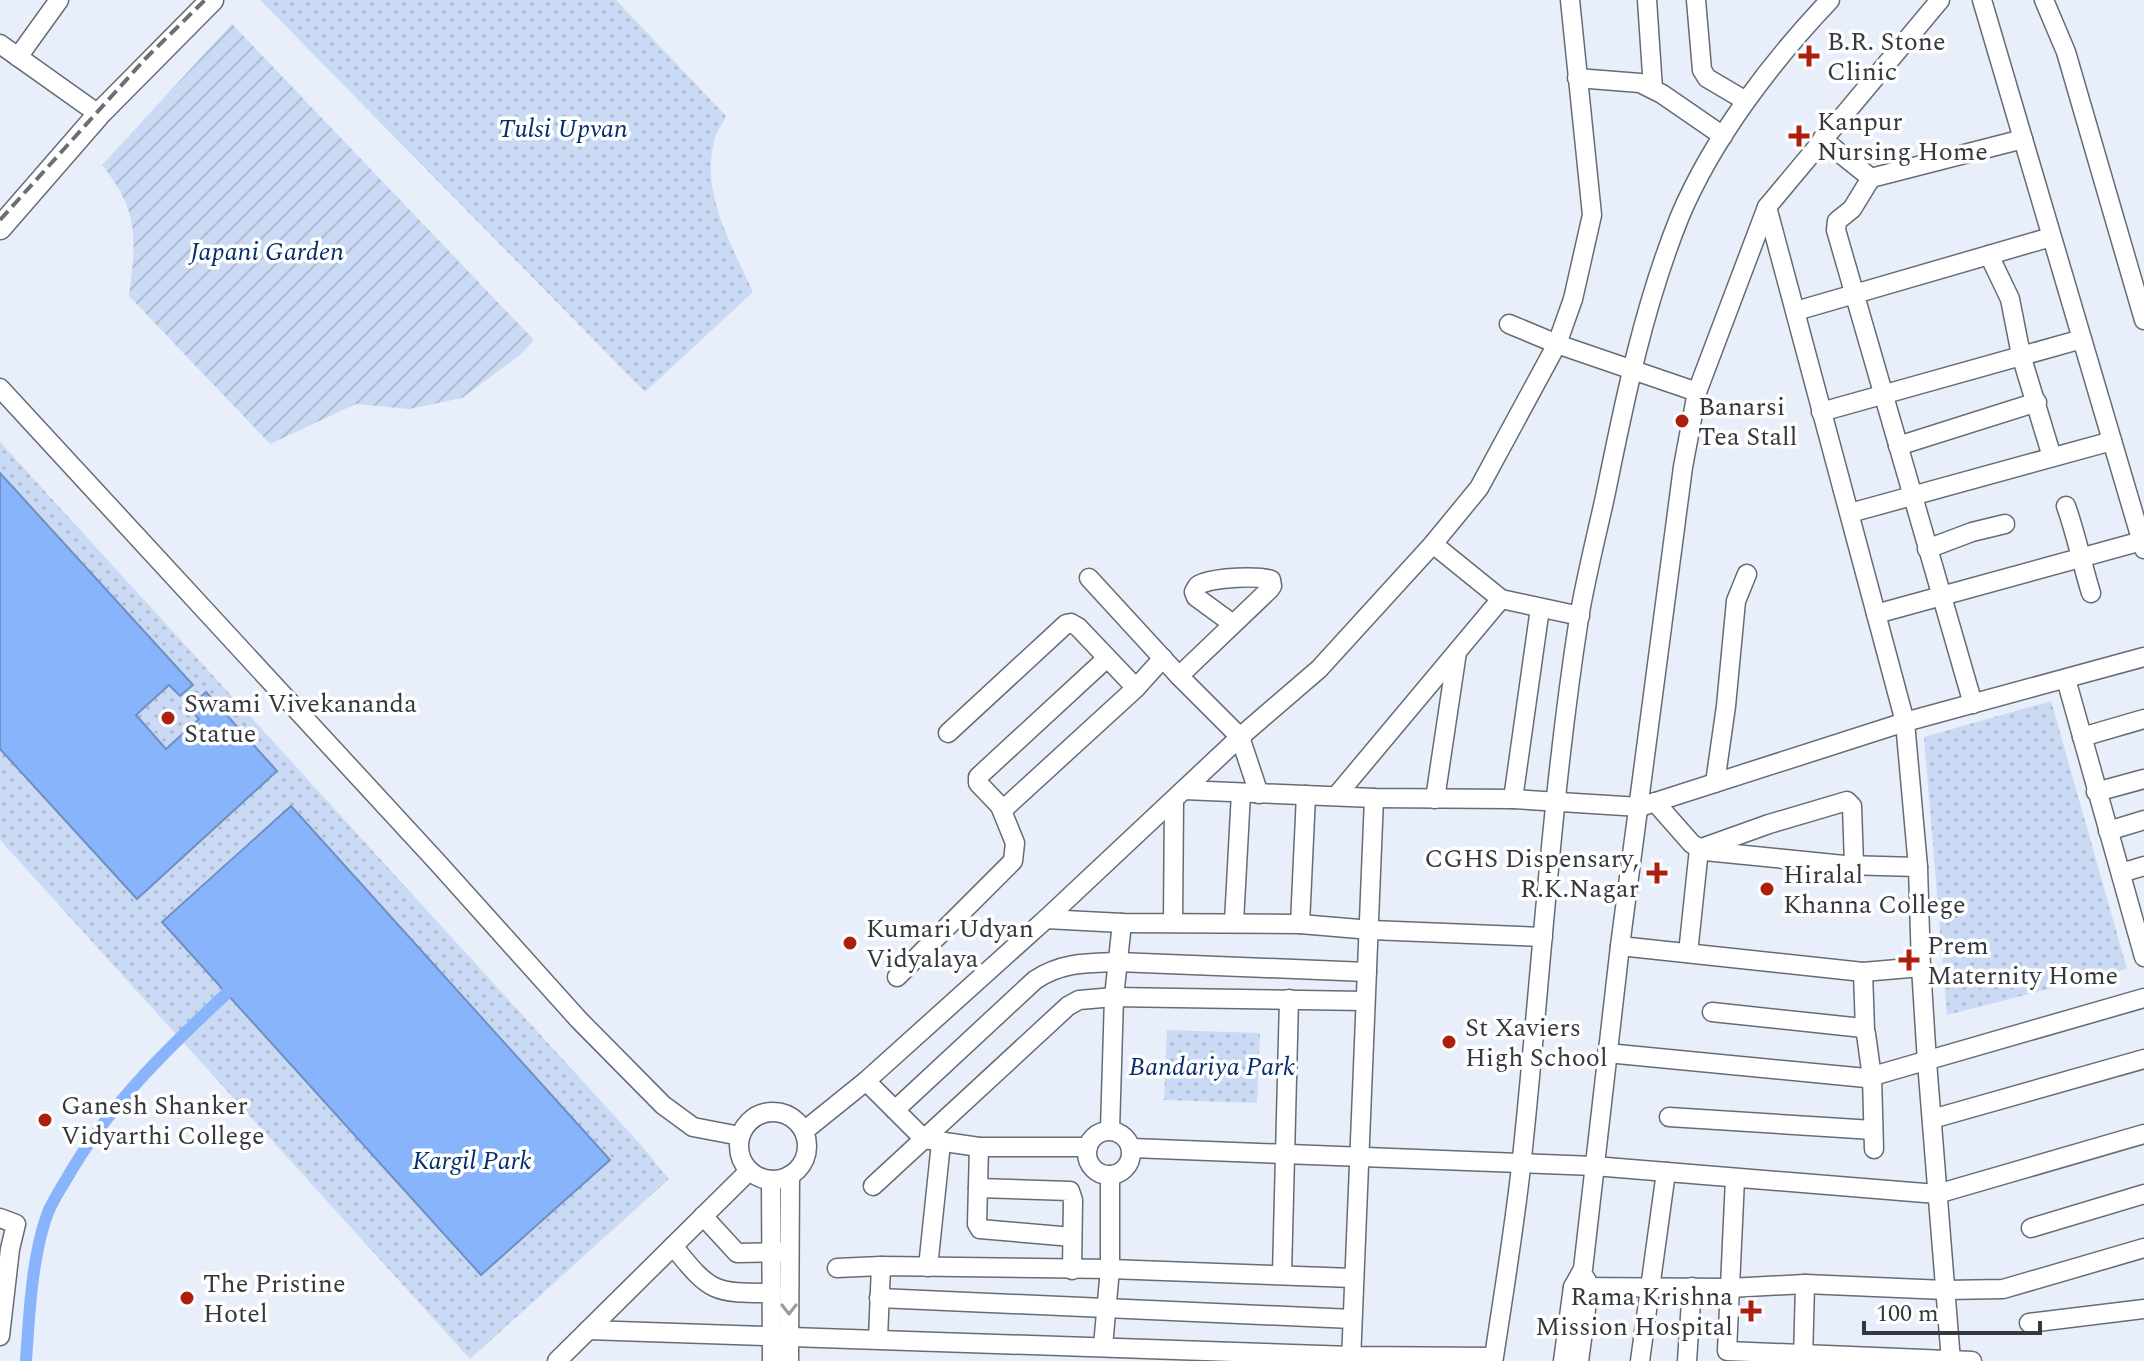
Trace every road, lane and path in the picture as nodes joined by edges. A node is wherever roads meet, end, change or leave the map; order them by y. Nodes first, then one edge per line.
1 (59, 0) edge
2 (192, 0) edge
3 (212, 0) edge
4 (1570, 0) edge
5 (1647, 0) edge
6 (1696, 0) edge
7 (1830, 0) edge
8 (1940, 0) edge
9 (1982, 0) edge
10 (2044, 0) edge
11 (0, 44) edge
12 (18, 57) junction
13 (1577, 78) junction
14 (1653, 89) junction
15 (1746, 101) junction
16 (90, 108) junction
17 (1723, 136) junction
18 (1822, 139) junction
19 (2023, 139) junction
20 (1871, 178) junction
21 (1767, 207) junction
22 (0, 209) edge
23 (0, 228) edge
24 (2051, 237) junction
25 (1989, 255) junction
26 (1856, 294) junction
27 (1796, 311) junction
28 (2144, 320) edge
29 (1509, 324) dead end
30 (2082, 339) junction
31 (1557, 344) junction
32 (2021, 355) junction
33 (1631, 370) junction
34 (0, 388) edge
35 (1697, 392) junction
36 (1882, 393) junction
37 (2037, 402) junction
38 (1821, 412) junction
39 (2112, 441) junction
40 (1898, 446) junction
41 (2052, 457) junction
42 (1912, 496) junction
43 (2066, 506) dead end
44 (1850, 513) junction
45 (2139, 513) edge
46 (2005, 524) dead end
47 (1433, 544) junction
48 (2143, 545) edge
49 (1927, 549) junction
50 (2081, 559) junction
51 (1747, 574) dead end
52 (1089, 578) dead end
53 (2091, 593) dead end
54 (1941, 596) junction
55 (1501, 599) junction
56 (1540, 608) junction
57 (1876, 614) junction
58 (1580, 616) junction
59 (1233, 624) dead end
60 (1458, 649) junction
61 (2144, 657) edge
62 (1107, 658) junction
63 (1163, 658) junction
64 (1179, 676) junction
65 (2066, 679) junction
66 (1136, 688) junction
67 (1973, 704) junction
68 (2144, 719) edge
69 (1905, 722) junction
70 (948, 733) dead end
71 (1240, 737) junction
72 (2082, 737) junction
73 (2144, 779) edge
74 (1715, 783) junction
75 (2096, 792) junction
76 (1250, 794) junction
77 (1179, 795) junction
78 (1306, 795) junction
79 (1337, 795) junction
80 (1374, 798) junction
81 (1435, 799) junction
82 (1513, 799) junction
83 (1555, 804) junction
84 (1647, 805) junction
85 (1000, 806) junction
86 (2144, 820) edge
87 (2108, 831) junction
88 (1699, 849) junction
89 (1854, 865) junction
90 (2144, 866) edge
91 (1918, 867) junction
92 (2121, 873) junction
93 (1046, 919) junction
94 (1173, 922) junction
95 (1234, 922) junction
96 (1122, 923) junction
97 (1300, 924) junction
98 (2140, 929) edge
99 (1371, 930) junction
100 (1543, 937) junction
101 (1620, 946) junction
102 (1688, 953) junction
103 (2144, 957) edge
104 (1118, 962) junction
105 (1921, 967) junction
106 (1367, 972) junction
107 (1863, 972) junction
108 (897, 977) dead end
109 (1114, 997) junction
110 (2144, 998) edge
111 (1289, 999) junction
112 (1364, 1001) junction
113 (1712, 1012) dead end
114 (1865, 1030) junction
115 (1607, 1053) junction
116 (2144, 1059) edge
117 (1927, 1062) junction
118 (1872, 1077) junction
119 (866, 1081) junction
120 (895, 1110) junction
121 (1669, 1117) dead end
122 (1932, 1119) junction
123 (1110, 1130) junction
124 (804, 1131) junction
125 (2144, 1134) edge
126 (740, 1136) junction
127 (932, 1141) junction
128 (979, 1147) junction
129 (1088, 1147) junction
130 (1132, 1148) junction
131 (1284, 1154) junction
132 (1361, 1155) junction
133 (1522, 1162) junction
134 (1594, 1166) junction
135 (749, 1171) junction
136 (1666, 1172) junction
137 (790, 1175) junction
138 (1110, 1175) junction
139 (1735, 1179) junction
140 (771, 1180) junction
141 (873, 1186) dead end
142 (978, 1188) junction
143 (1937, 1194) junction
144 (2144, 1194) edge
145 (703, 1216) junction
146 (0, 1218) edge
147 (2031, 1228) dead end
148 (1072, 1237) junction
149 (673, 1246) junction
150 (2144, 1248) edge
151 (781, 1252) junction
152 (881, 1266) junction
153 (928, 1267) junction
154 (837, 1268) dead end
155 (1110, 1269) junction
156 (1072, 1270) junction
157 (1282, 1274) junction
158 (1353, 1278) junction
159 (1805, 1284) junction
160 (1649, 1286) junction
161 (1581, 1287) junction
162 (1692, 1287) junction
163 (1729, 1288) junction
164 (1945, 1290) junction
165 (772, 1293) junction
166 (879, 1298) junction
167 (1106, 1307) junction
168 (2144, 1309) edge
169 (1352, 1319) junction
170 (2029, 1323) dead end
171 (588, 1330) junction
172 (0, 1336) edge
173 (780, 1338) junction
174 (878, 1339) junction
175 (1103, 1346) junction
176 (1351, 1358) edge
177 (1803, 1358) edge
178 (557, 1361) edge
179 (772, 1361) edge
180 (789, 1361) edge
181 (1563, 1361) edge
182 (1579, 1361) edge
183 (1640, 1361) edge
184 (1687, 1361) edge
185 (1951, 1361) edge
186 (1972, 1361) edge

1 - 12 street
2 - 16 main road
3 - 23 main road
4 - 13 street
5 - 14 street
6 - 15 street
7 - 15 street
8 - 18 street
9 - 19 street
10 - 28 street
11 - 12 street
12 - 16 street
13 - 14 street
13 - 31 street
14 - 17 street
15 - 17 street
16 - 22 main road
17 - 33 street
18 - 20 street
18 - 21 street
19 - 20 street
19 - 24 street
20 - 26 street
21 - 27 street
21 - 35 street
24 - 25 street
24 - 30 street
25 - 26 street
25 - 32 street
26 - 27 street
26 - 36 street
27 - 38 street
29 - 31 street
30 - 32 street
30 - 39 street
31 - 33 street
31 - 47 street
32 - 36 street
32 - 37 street
33 - 35 street
33 - 58 street
34 - 126 street
35 - 84 street
36 - 38 street
36 - 40 street
37 - 40 street
37 - 41 street
38 - 44 street
39 - 41 street
39 - 45 street
40 - 42 street
41 - 42 street
42 - 44 street
42 - 49 street
43 - 50 street
44 - 57 street
45 - 48 street
46 - 49 street
47 - 55 street
47 - 71 street
48 - 50 street
49 - 54 street
50 - 53 street
50 - 54 street
51 - 74 street
52 - 63 street
54 - 57 street
54 - 67 street
55 - 56 street
55 - 60 street
56 - 58 street
56 - 82 street
57 - 69 street
58 - 83 street
59 - 64 street
60 - 79 street
60 - 81 street
61 - 65 street
62 - 66 street
62 - 70 street
62 - 85 street
63 - 64 street
63 - 66 street
64 - 71 street
65 - 67 street
65 - 72 street
66 - 85 street
67 - 69 street
68 - 72 street
69 - 74 street
69 - 91 street
71 - 76 street
71 - 77 street
72 - 75 street
73 - 75 street
74 - 84 street
75 - 87 street
76 - 77 street
76 - 78 street
76 - 95 street
77 - 93 street
77 - 94 street
78 - 79 street
78 - 97 street
79 - 80 street
80 - 81 street
80 - 99 street
81 - 82 street
82 - 83 street
83 - 84 street
83 - 100 street
84 - 88 street
84 - 101 street
85 - 108 street
86 - 87 street
87 - 92 street
88 - 89 street
88 - 89 street
88 - 102 street
89 - 91 street
90 - 92 street
91 - 105 street
92 - 98 street
93 - 96 street
93 - 119 street
94 - 95 street
94 - 96 street
95 - 97 street
96 - 104 street
97 - 99 street
98 - 103 street
99 - 100 street
99 - 106 street
100 - 133 street
101 - 102 street
101 - 115 street
102 - 107 street
104 - 106 street
104 - 109 street
104 - 120 street
105 - 107 street
105 - 117 street
106 - 112 street
107 - 114 street
109 - 111 street
109 - 123 street
109 - 127 street
110 - 117 street
111 - 112 street
111 - 131 street
112 - 132 street
113 - 114 street
114 - 118 street
115 - 118 street
115 - 134 street
116 - 122 street
117 - 118 street
117 - 122 street
118 - 121 street
119 - 120 street
119 - 124 street
120 - 127 street
122 - 143 street
123 - 129 street
123 - 130 street
124 - 126 street
124 - 137 street
125 - 143 street
126 - 135 street
127 - 128 street
127 - 141 street
127 - 153 street
128 - 129 street
128 - 142 street
129 - 138 street
130 - 131 street
130 - 138 street
131 - 132 street
131 - 157 street
132 - 133 street
132 - 158 street
133 - 134 street
133 - 176 street
134 - 136 street
134 - 161 street
135 - 140 street
135 - 145 street
136 - 139 street
136 - 160 street
137 - 140 street
137 - 151 street
138 - 155 street
139 - 143 street
139 - 163 street
140 - 151 street
142 - 148 street
142 - 148 street
143 - 164 street
144 - 147 street
145 - 149 street
145 - 151 street
146 - 172 street
148 - 156 street
149 - 165 street
149 - 171 street
150 - 164 street
151 - 165 street
151 -> 173 street
152 - 153 street
152 - 154 street
152 - 166 street
153 - 156 street
155 - 156 street
155 - 157 street
155 - 167 street
157 - 158 street
158 - 169 street
159 - 163 street
159 - 164 street
159 - 177 street
160 - 161 street
160 - 162 street
160 - 183 street
161 - 181 street
161 - 182 street
162 - 163 street
162 - 184 street
163 - 177 street
164 - 185 street
165 - 173 street
166 - 167 street
166 - 174 street
167 - 169 street
167 - 175 street
168 - 170 street
169 - 176 street
171 - 173 street
171 - 178 street
173 - 174 street
173 - 179 street
173 - 180 street
174 - 175 street
175 - 176 street
177 - 185 street
185 - 186 street

